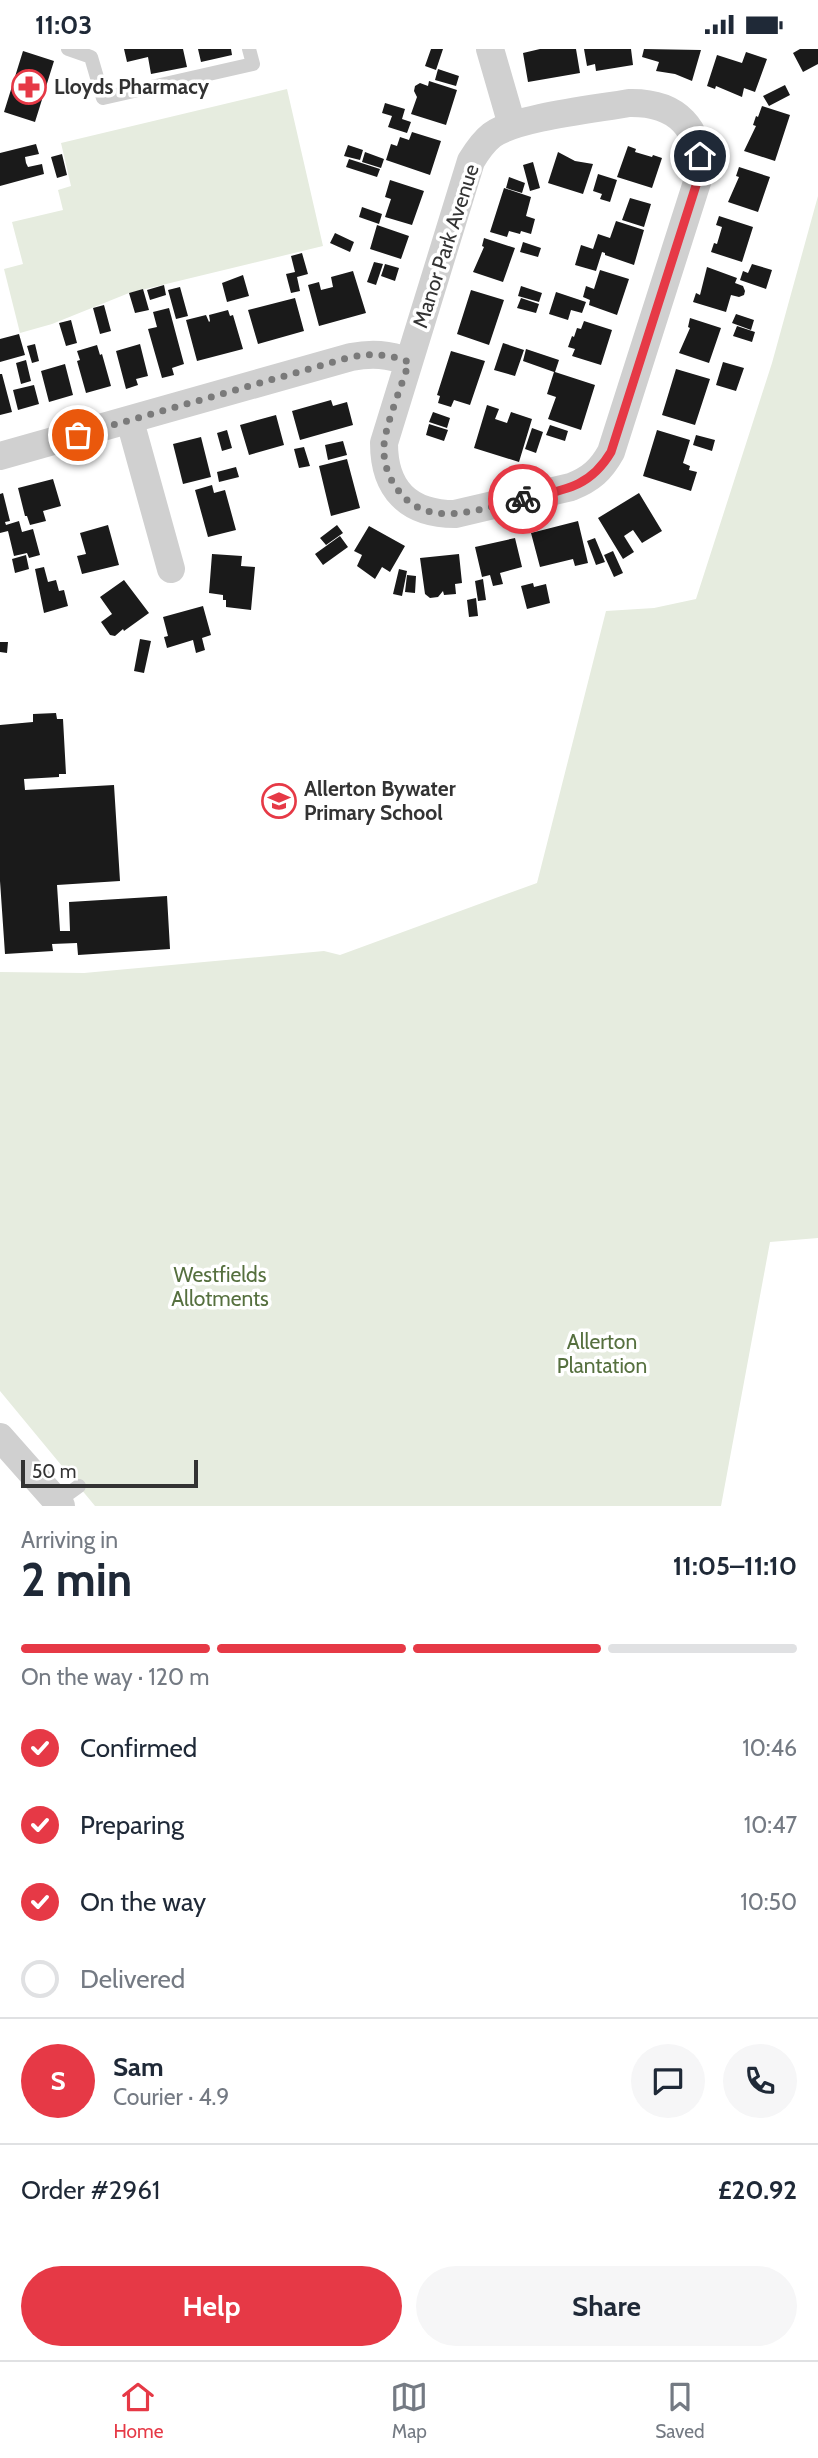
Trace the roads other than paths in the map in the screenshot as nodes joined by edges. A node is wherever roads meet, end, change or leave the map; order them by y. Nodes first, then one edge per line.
1 (68, 49) edge
2 (249, 49) edge
3 (491, 49) edge
4 (512, 125) junction
5 (409, 362) junction
6 (130, 421) junction
7 (0, 456) edge
8 (171, 569) dead end
9 (0, 1437) edge
10 (66, 1498) edge

1 - 2 lane
3 - 4 street
4 - 5 street, Manor Park Avenue
4 - 5 street, Manor Park Avenue
5 - 6 street
6 - 7 street
6 - 8 street
9 - 10 street

